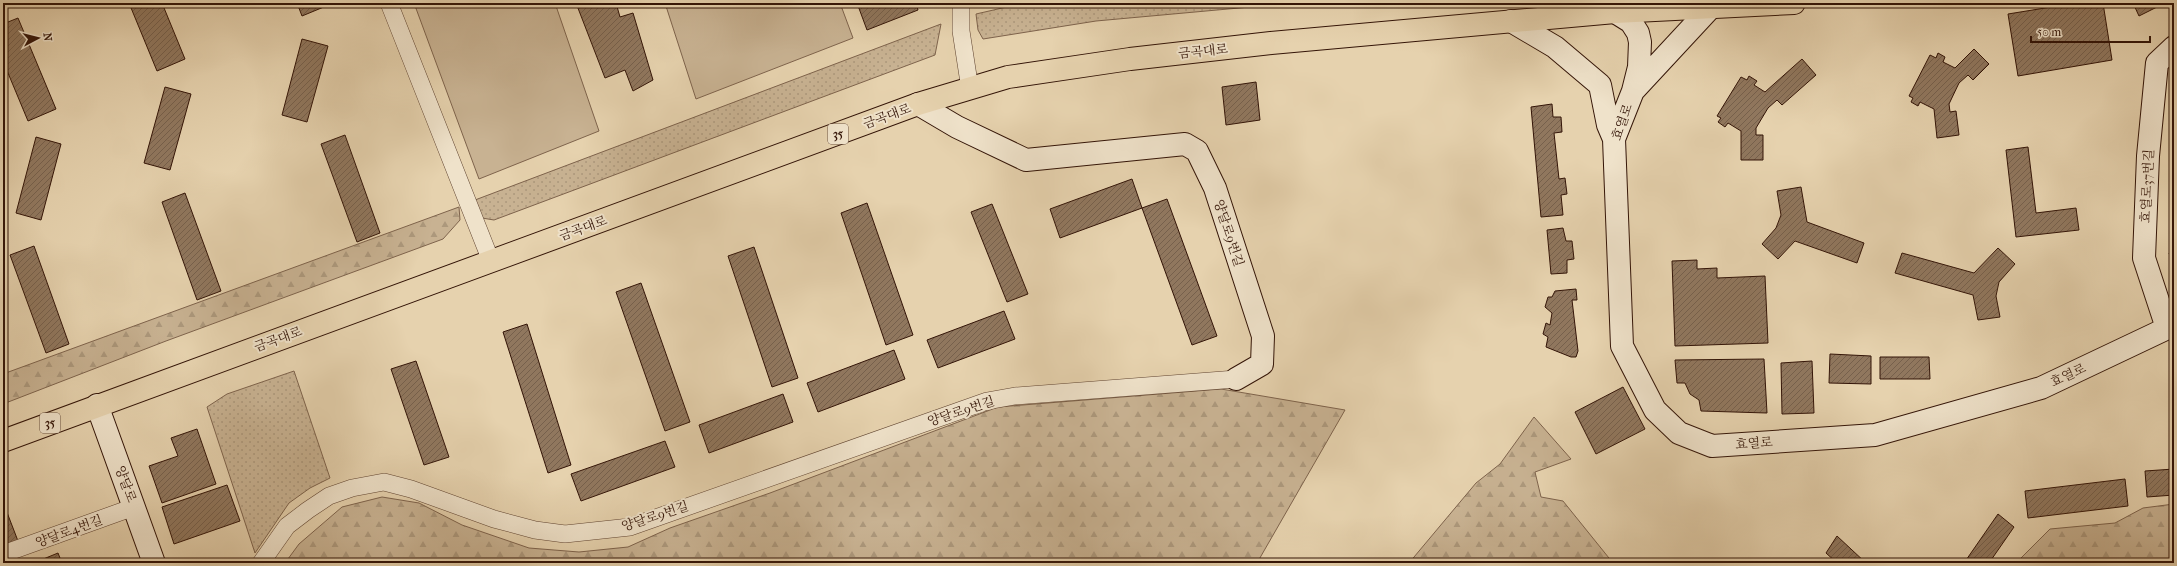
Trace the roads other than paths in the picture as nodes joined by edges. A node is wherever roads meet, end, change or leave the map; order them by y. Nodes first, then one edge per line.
1 (389, 3) edge
2 (961, 3) edge
3 (1794, 3) edge
4 (1712, 5) edge
5 (1614, 8) edge
6 (1511, 21) junction
7 (2174, 47) edge
8 (1600, 85) junction
9 (1634, 86) junction
10 (970, 89) junction
11 (949, 95) junction
12 (918, 104) junction
13 (957, 127) junction
14 (1614, 139) junction
15 (491, 261) junction
16 (2170, 327) edge
17 (1236, 379) joint
18 (97, 405) junction
19 (3, 441) edge
20 (134, 507) junction
21 (3, 554) edge
22 (154, 563) edge
23 (261, 563) edge

1 - 15 street
2 - 10 street
3 - 4 main road, 금곡대로 / 35
4 - 5 main road, 금곡대로 / 35
4 - 9 main road
5 - 6 main road, 금곡대로 / 35
5 - 9 main road
6 - 8 main road
6 - 10 main road, 금곡대로 / 35
7 - 16 main road, 효열로37번길
8 - 9 main road
8 - 14 main road
9 - 14 main road, 효열로
10 - 11 main road, 금곡대로 / 35
11 - 12 main road, 금곡대로 / 35
11 - 13 main road
12 - 13 main road, 양달로9번길
12 - 15 main road, 금곡대로 / 35
13 - 17 main road, 양달로9번길
14 - 16 main road, 효열로
15 - 18 main road, 금곡대로 / 35
17 - 23 street, 양달로9번길
18 - 19 main road, 금곡대로 / 35
18 - 20 main road, 양달로
20 - 21 street, 양달로4번길
20 - 22 main road, 양달로

